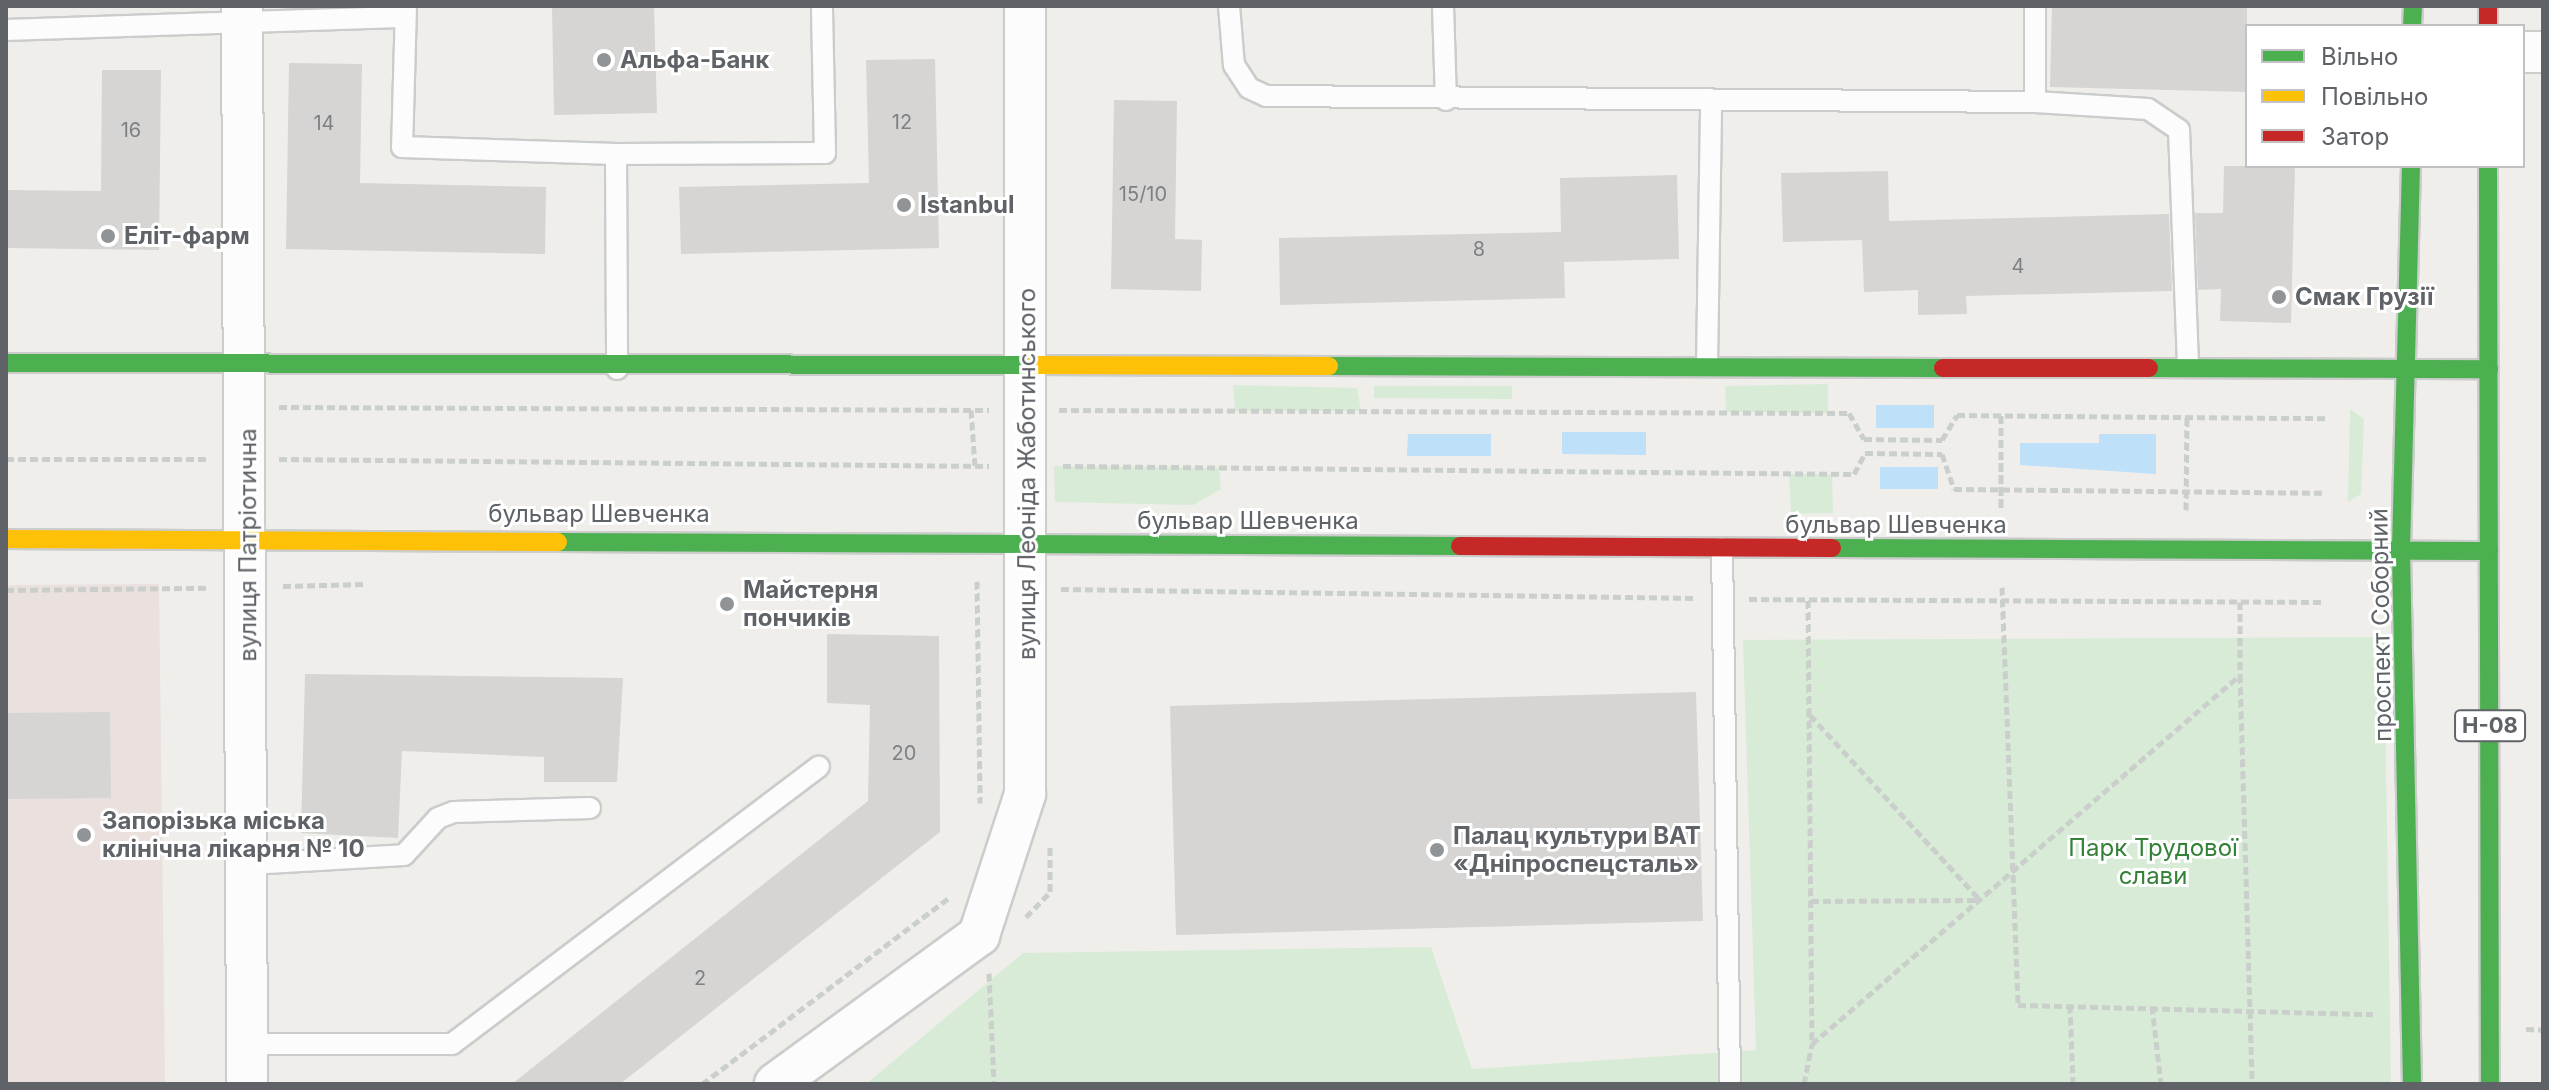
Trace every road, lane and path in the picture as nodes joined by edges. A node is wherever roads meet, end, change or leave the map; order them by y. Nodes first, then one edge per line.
1 (822, 6) edge
2 (1025, 6) edge
3 (1229, 6) edge
4 (1443, 6) edge
5 (2035, 6) edge
6 (242, 12) edge
7 (405, 12) edge
8 (6, 30) edge
9 (1446, 100) junction
10 (2035, 102) junction
11 (1711, 105) junction
12 (616, 154) junction
13 (2411, 168) edge
14 (2488, 168) edge
15 (6, 363) edge
16 (247, 365) junction
17 (1707, 365) junction
18 (2000, 366) junction
19 (2188, 367) junction
20 (1029, 368) junction
21 (617, 369) junction
22 (2489, 369) junction
23 (2409, 370) junction
24 (246, 407) junction
25 (971, 410) junction
26 (1029, 410) junction
27 (2001, 416) junction
28 (2187, 417) junction
29 (2326, 418) dead end
30 (248, 458) junction
31 (6, 459) edge
32 (975, 466) junction
33 (1027, 466) junction
34 (2001, 489) junction
35 (2186, 491) junction
36 (2322, 493) dead end
37 (248, 538) junction
38 (6, 539) edge
39 (1028, 543) junction
40 (1722, 548) junction
41 (2002, 550) junction
42 (2489, 551) junction
43 (2185, 552) junction
44 (2401, 554) junction
45 (977, 575) dead end
46 (215, 588) dead end
47 (1051, 589) dead end
48 (6, 590) edge
49 (1723, 599) junction
50 (1808, 600) junction
51 (2002, 601) junction
52 (2184, 602) junction
53 (2240, 602) junction
54 (2324, 602) dead end
55 (2240, 675) junction
56 (1809, 713) junction
57 (819, 766) dead end
58 (590, 808) dead end
59 (978, 816) dead end
60 (1050, 828) dead end
61 (250, 864) junction
62 (2013, 871) junction
63 (960, 890) dead end
64 (1980, 900) junction
65 (1811, 901) junction
66 (1019, 925) dead end
67 (979, 935) junction
68 (2070, 1005) junction
69 (2152, 1006) junction
70 (2250, 1007) junction
71 (2411, 1019) junction
72 (2491, 1029) junction
73 (2543, 1030) edge
74 (248, 1044) junction
75 (1812, 1044) junction
76 (247, 1084) edge
77 (702, 1084) edge
78 (775, 1084) edge
79 (994, 1084) edge
80 (1730, 1084) edge
81 (1804, 1084) edge
82 (2073, 1084) edge
83 (2161, 1084) edge
84 (2252, 1084) edge
85 (2412, 1084) edge
86 (2490, 1084) edge

1 - 12 lane
2 - 20 street, вулиця Леоніда Жаботинського
3 - 9 lane
4 - 9 lane
5 - 10 lane
6 - 7 lane
6 - 8 lane
6 - 16 street, вулиця Патріотична
7 - 12 lane
9 - 11 lane
10 - 11 lane
10 - 19 lane
11 - 17 lane
12 - 21 lane
13 - 23 street, проспект Соборний
14 - 22 street, Н-08
15 - 16 street
16 - 21 street
16 - 24 street, вулиця Патріотична
17 - 18 street
17 - 20 street
18 - 19 street
18 - 27 path
19 - 23 street
19 - 28 path
20 - 21 street
20 - 26 street, вулиця Леоніда Жаботинського
22 - 23 street
22 - 42 street, Н-08
23 - 44 street, проспект Соборний
24 - 25 path
24 - 30 street, вулиця Патріотична
25 - 26 path
25 - 32 path
26 - 27 path
26 - 33 street, вулиця Леоніда Жаботинського
27 - 28 path
27 - 34 path
28 - 29 path
28 - 35 path
30 - 31 path
30 - 32 path
30 - 37 street, вулиця Патріотична
32 - 33 path
33 - 34 path
33 - 39 street, вулиця Леоніда Жаботинського
34 - 35 path
34 - 41 path
35 - 36 path
35 - 43 path
37 - 38 street, бульвар Шевченка
37 - 39 street, бульвар Шевченка
37 - 61 street, вулиця Патріотична
39 - 40 street, бульвар Шевченка
39 - 67 street, вулиця Леоніда Жаботинського
40 - 41 street, бульвар Шевченка
40 - 49 lane
41 - 43 street, бульвар Шевченка
41 - 51 path
42 - 44 street, бульвар Шевченка
42 - 72 street, Н-08
43 - 44 street, бульвар Шевченка
43 - 52 path
44 - 71 street, проспект Соборний
45 - 59 path
46 - 48 path
47 - 49 path
49 - 50 path
49 - 80 lane
50 - 51 path
50 - 56 path
51 - 52 path
51 - 62 path
52 - 53 path
53 - 54 path
53 - 55 path
55 - 62 path
55 - 70 path
56 - 64 path
56 - 65 path
57 - 74 lane
58 - 61 lane
60 - 66 path
61 - 74 street, вулиця Патріотична
62 - 64 path
62 - 68 path
63 - 77 path
64 - 65 path
64 - 75 path
65 - 75 path
67 - 78 street
67 - 79 path
68 - 69 path
68 - 82 path
69 - 70 path
69 - 83 path
70 - 71 path
70 - 84 path
71 - 85 street, проспект Соборний
72 - 73 path
72 - 86 street, Н-08
74 - 76 street, вулиця Патріотична
75 - 81 path

